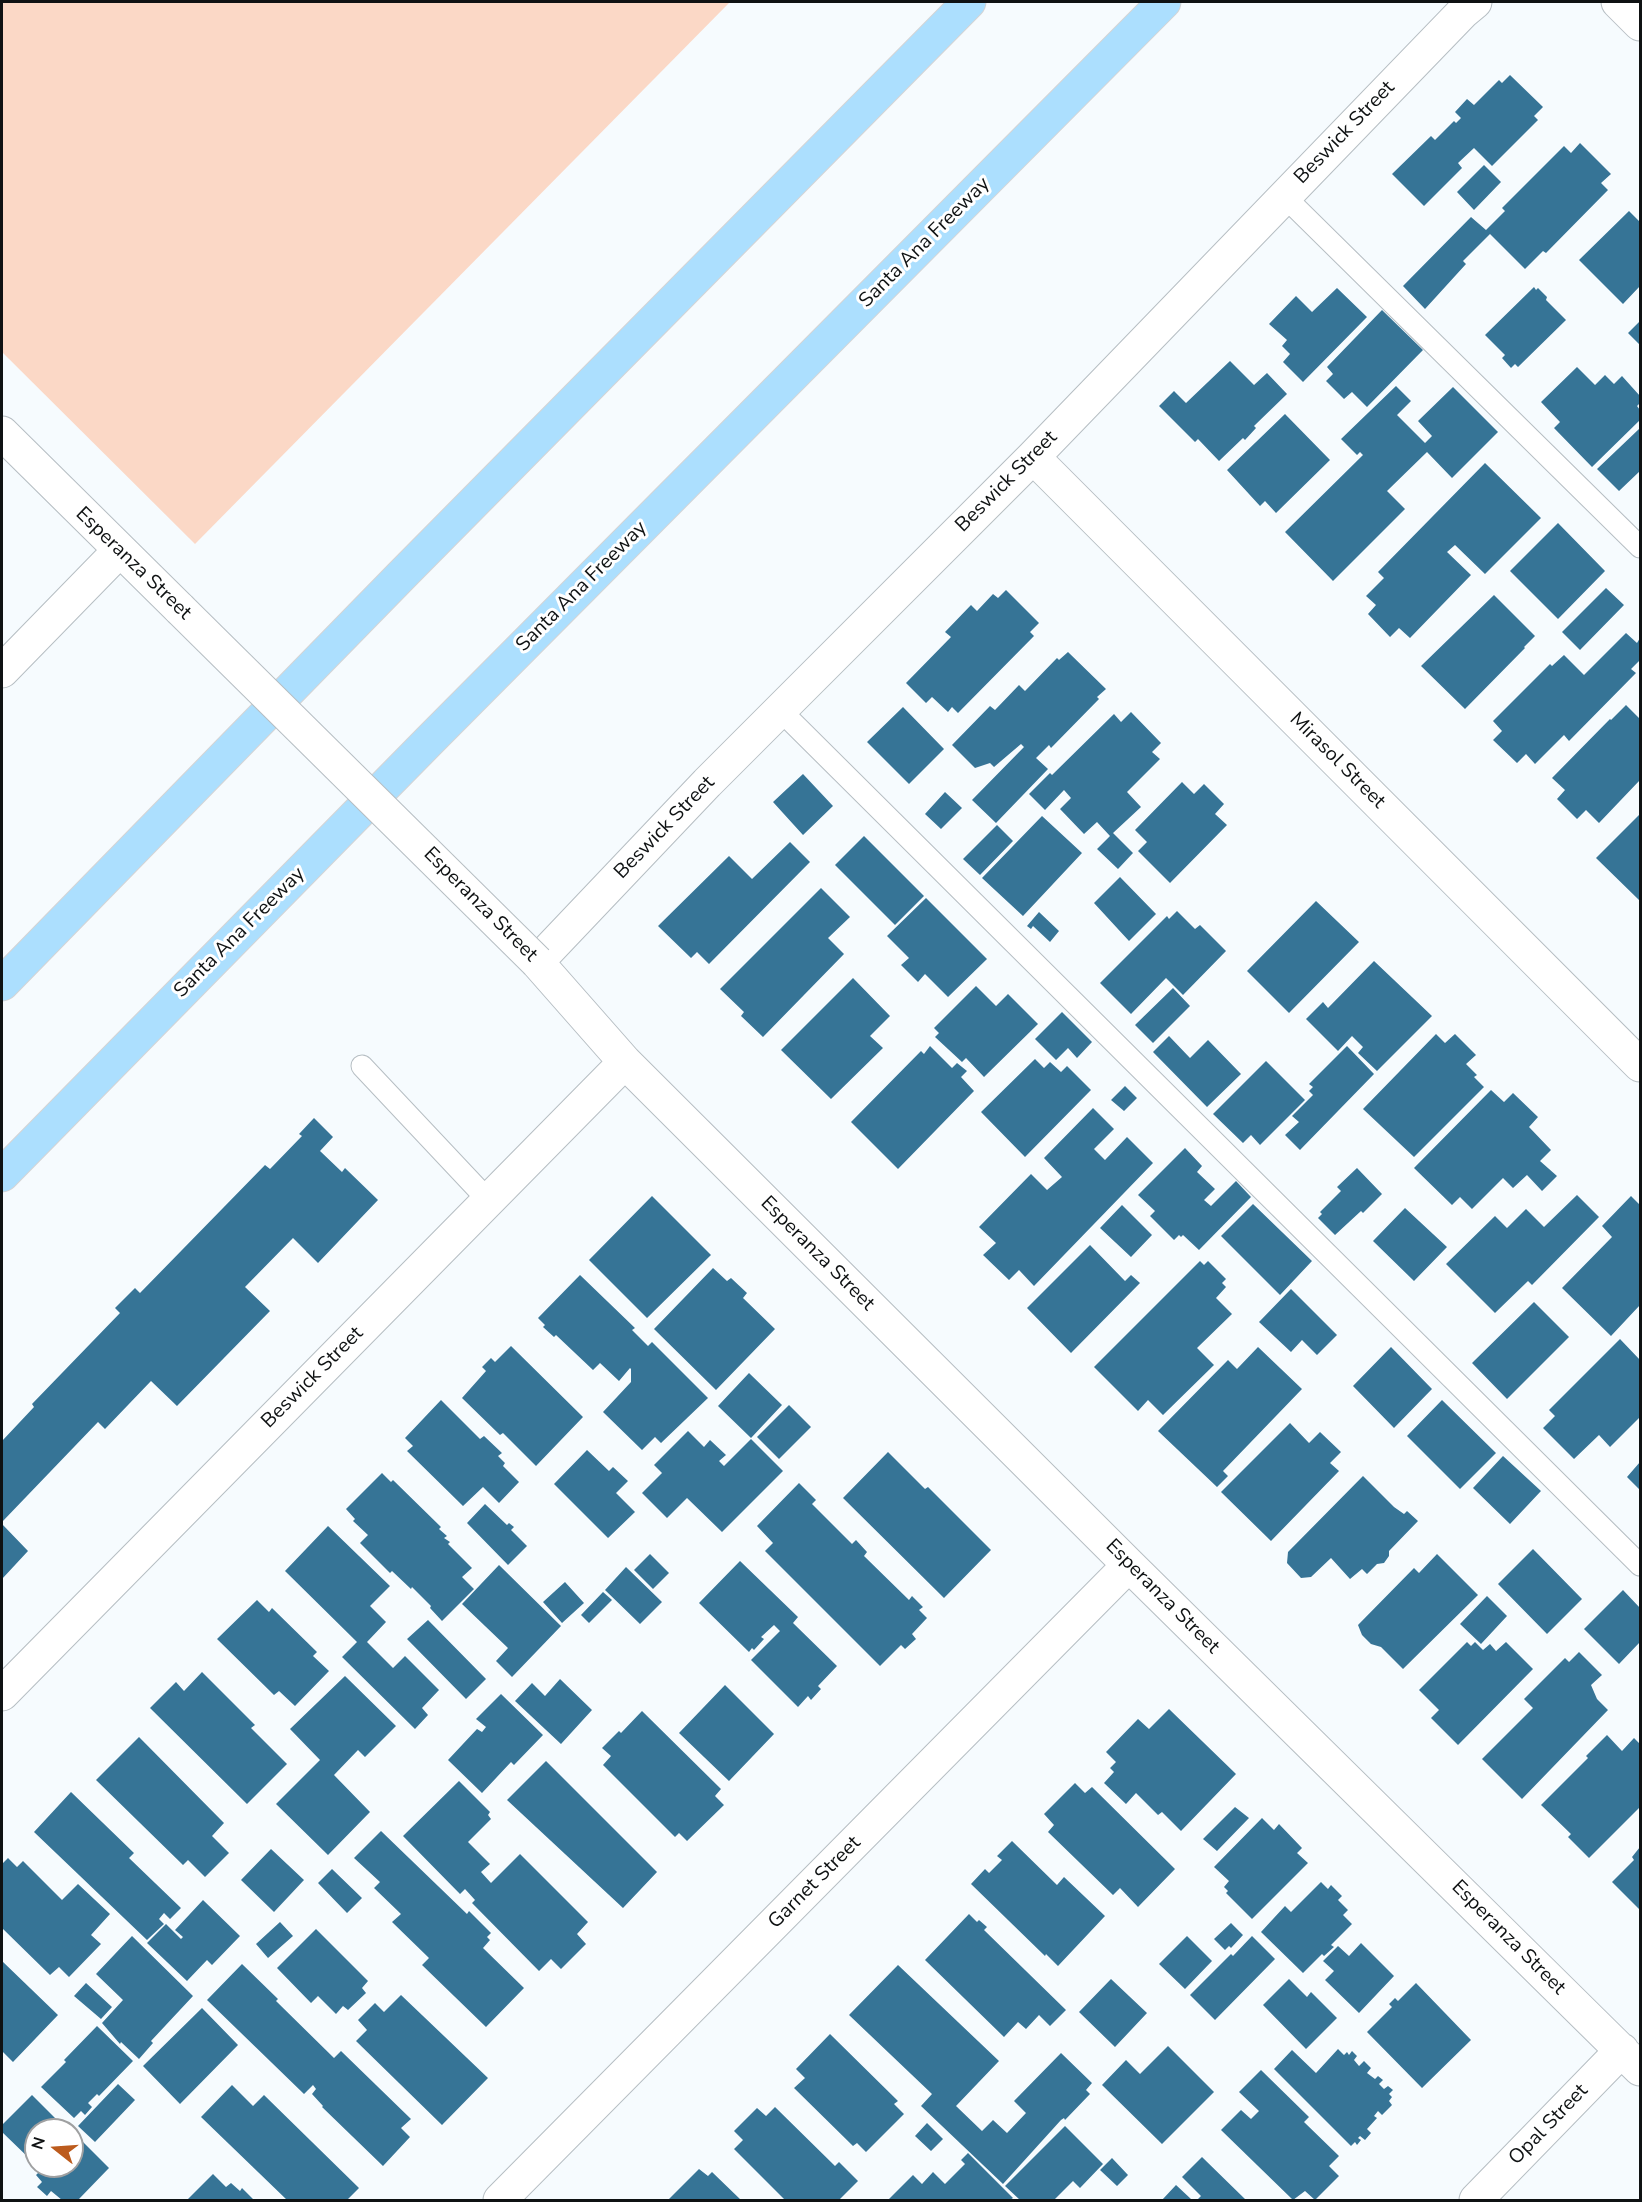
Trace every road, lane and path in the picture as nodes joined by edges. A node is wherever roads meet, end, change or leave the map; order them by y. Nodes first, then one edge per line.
1 (969, 2) edge
2 (1164, 2) edge
3 (1475, 2) edge
4 (1618, 2) edge
5 (1641, 24) edge
6 (1284, 196) junction
7 (2, 433) edge
8 (1033, 457) junction
9 (1641, 547) edge
10 (119, 551) junction
11 (2, 671) edge
12 (780, 710) junction
13 (537, 962) junction
14 (2, 984) edge
15 (625, 1062) junction
16 (1641, 1065) edge
17 (362, 1066) dead end
18 (2, 1175) edge
19 (488, 1200) junction
20 (1129, 1565) junction
21 (1641, 1565) edge
22 (2, 1694) edge
23 (1631, 2059) edge
24 (500, 2200) edge
25 (1476, 2200) edge

1 - 14 highway
2 - 18 highway, Santa Ana Freeway
3 - 6 street, Beswick Street
4 - 5 street
6 - 8 street, Beswick Street
6 - 9 lane
7 - 10 street, Esperanza Street
8 - 12 street, Beswick Street
8 - 16 street, Mirasol Street
10 - 11 street
10 - 13 street, Esperanza Street, bridge
12 - 13 street, Beswick Street
12 - 21 lane
13 - 15 street, Esperanza Street
15 - 19 street, Beswick Street
15 - 20 street, Esperanza Street
17 - 19 lane
19 - 22 street, Beswick Street
20 - 23 street, Esperanza Street
20 - 24 street, Garnet Street
23 - 25 street, Opal Street

